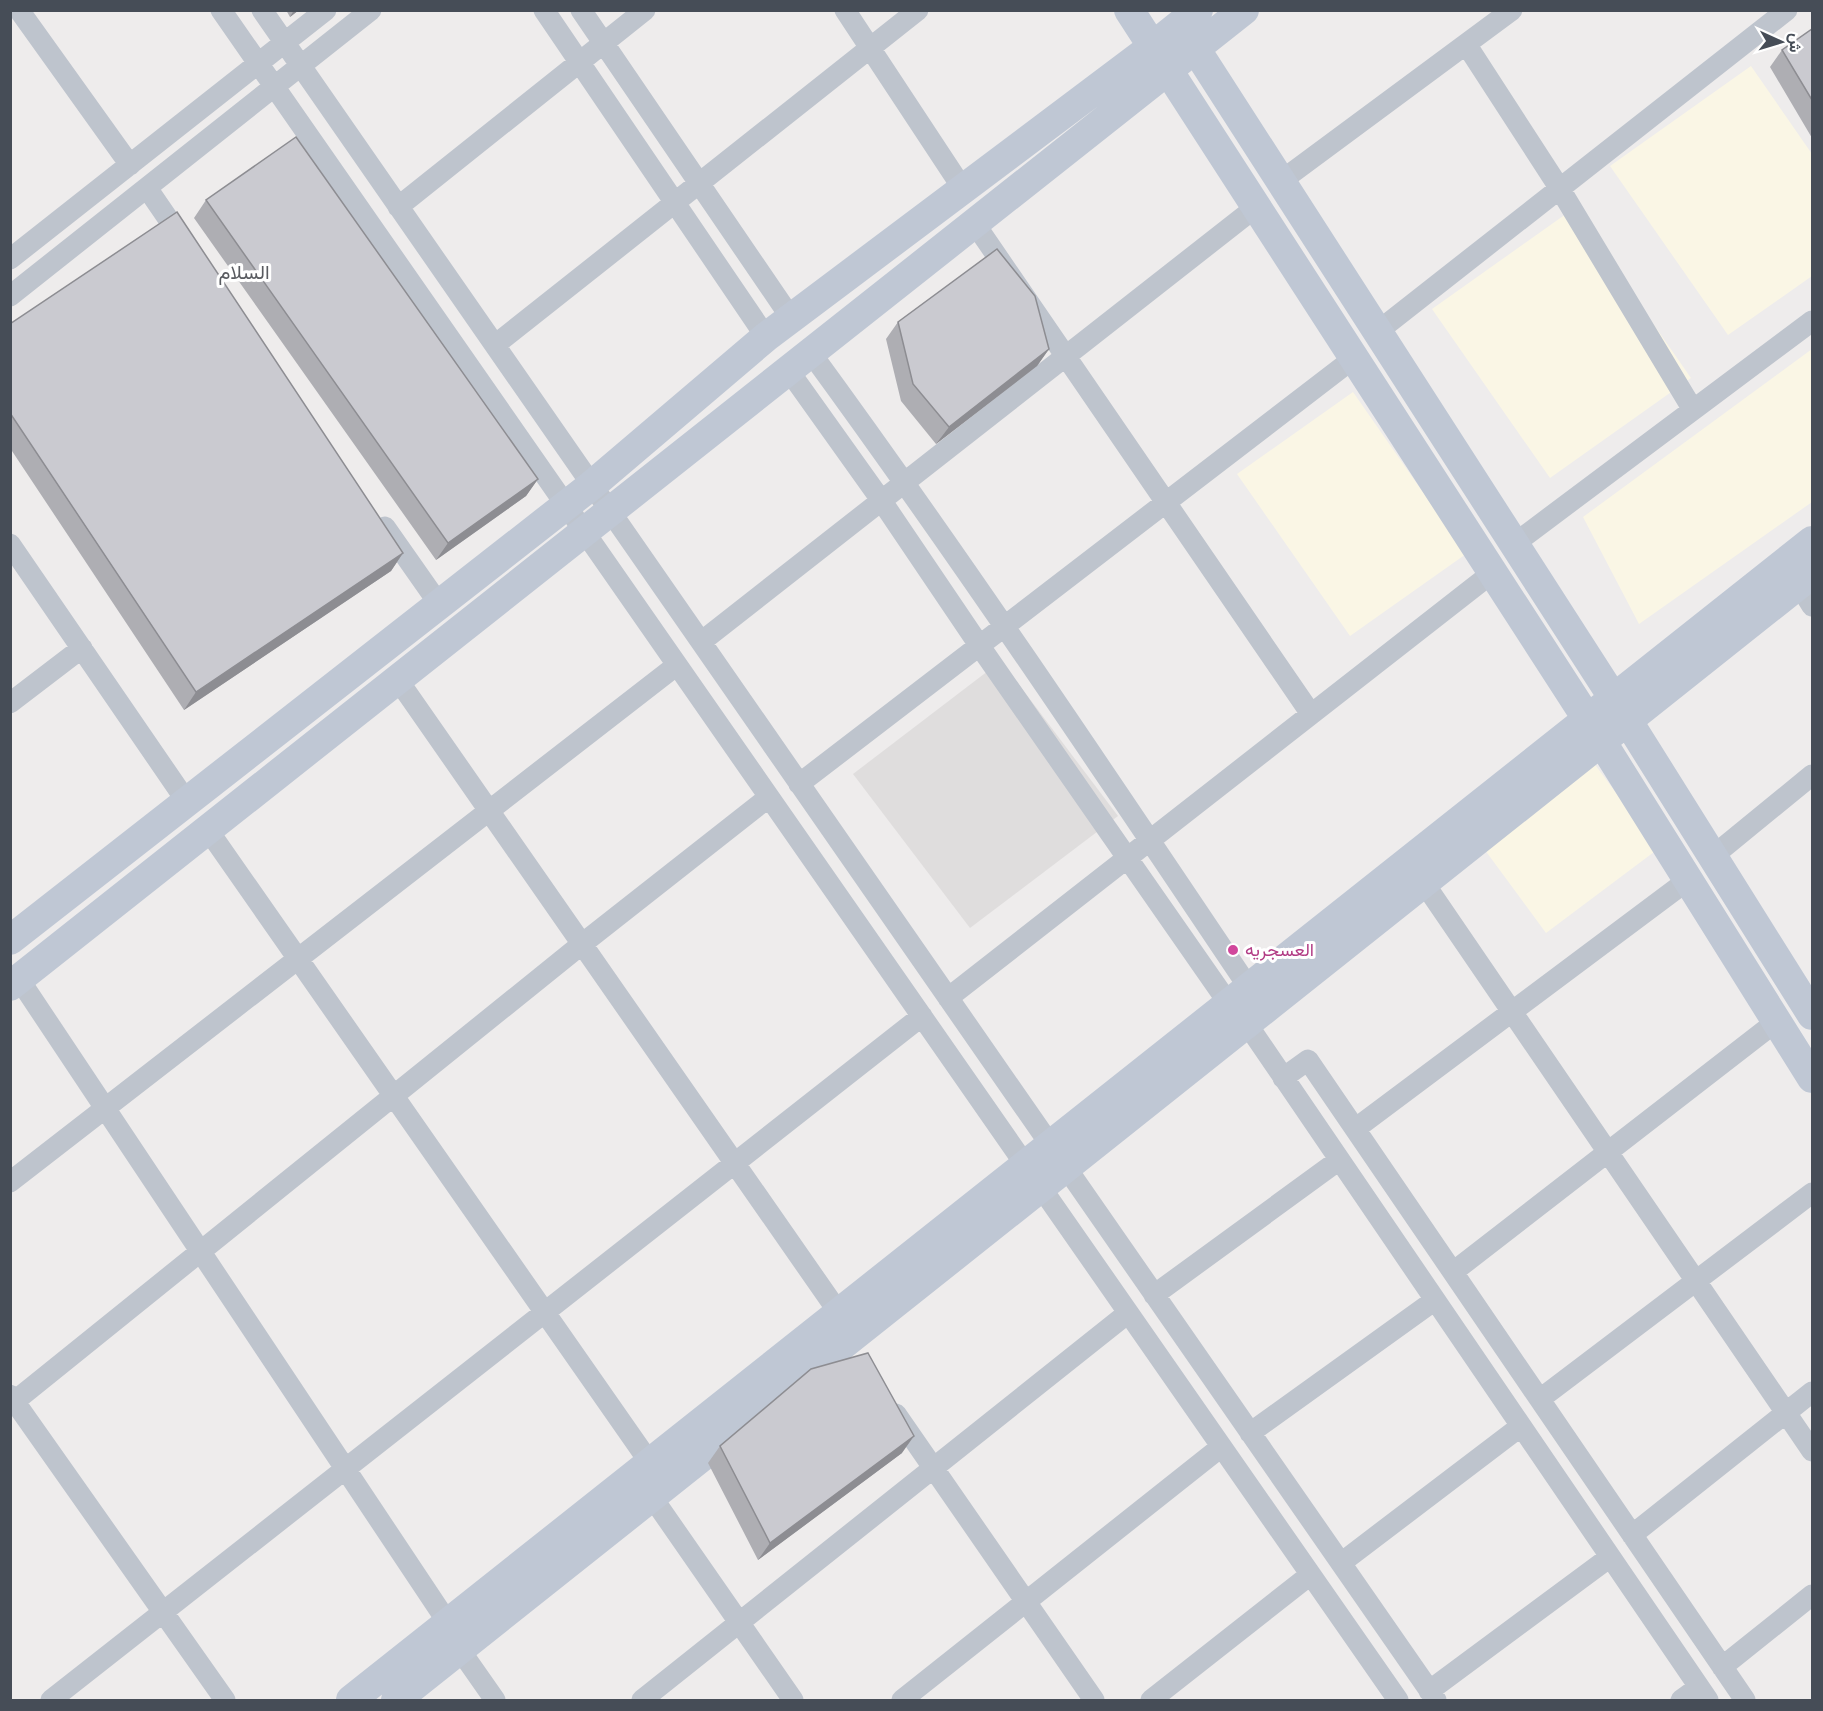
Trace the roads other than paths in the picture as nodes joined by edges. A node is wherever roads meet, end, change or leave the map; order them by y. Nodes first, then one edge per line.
1 (19, 10) edge
2 (221, 10) edge
3 (262, 10) edge
4 (326, 10) edge
5 (371, 10) edge
6 (544, 10) edge
7 (581, 10) edge
8 (645, 10) edge
9 (845, 10) edge
10 (918, 10) edge
11 (1129, 10) edge
12 (1244, 10) edge
13 (1512, 10) edge
14 (1788, 10) edge
15 (1186, 24) edge
16 (285, 43) junction
17 (604, 44) junction
18 (1466, 44) junction
19 (870, 48) junction
20 (1160, 59) junction
21 (579, 63) junction
22 (258, 64) junction
23 (301, 66) junction
24 (274, 87) junction
25 (130, 165) junction
26 (1281, 181) junction
27 (699, 184) junction
28 (147, 188) junction
29 (963, 189) junction
30 (1560, 189) junction
31 (674, 203) junction
32 (398, 207) junction
33 (1256, 207) junction
34 (975, 224) junction
35 (194, 256) edge
36 (10, 260) edge
37 (10, 296) edge
38 (792, 318) junction
39 (1812, 321) edge
40 (1377, 332) junction
41 (766, 337) junction
42 (495, 345) junction
43 (1065, 356) junction
44 (1354, 358) junction
45 (800, 362) junction
46 (1694, 410) junction
47 (905, 482) junction
48 (592, 485) junction
49 (881, 500) junction
50 (1166, 502) junction
51 (566, 506) junction
52 (371, 508) edge
53 (610, 512) junction
54 (585, 532) junction
55 (1812, 541) edge
56 (10, 544) edge
57 (1514, 544) junction
58 (1492, 573) junction
59 (1808, 589) edge
60 (439, 604) junction
61 (1005, 626) junction
62 (701, 642) junction
63 (980, 645) junction
64 (82, 648) junction
65 (677, 665) junction
66 (398, 680) junction
67 (10, 703) edge
68 (1621, 710) junction
69 (1311, 714) junction
70 (1595, 731) junction
71 (1812, 774) edge
72 (799, 784) junction
73 (769, 797) junction
74 (186, 802) junction
75 (489, 811) junction
76 (208, 830) junction
77 (1150, 840) junction
78 (1713, 855) junction
79 (1128, 858) junction
80 (1688, 880) junction
81 (1424, 883) junction
82 (10, 940) edge
83 (582, 944) junction
84 (298, 959) junction
85 (15, 983) edge
86 (948, 998) junction
87 (1809, 1001) edge
88 (1242, 1005) junction
89 (1512, 1012) junction
90 (922, 1016) junction
91 (1777, 1021) junction
92 (1283, 1078) junction
93 (1812, 1078) edge
94 (394, 1096) junction
95 (105, 1109) junction
96 (1355, 1129) junction
97 (1608, 1152) junction
98 (1058, 1157) junction
99 (1339, 1160) junction
100 (735, 1163) junction
101 (1033, 1177) junction
102 (10, 1182) edge
103 (1812, 1193) edge
104 (200, 1251) junction
105 (1453, 1272) junction
106 (1696, 1281) junction
107 (1154, 1295) junction
108 (1435, 1300) junction
109 (545, 1312) junction
110 (839, 1313) junction
111 (1128, 1313) junction
112 (1812, 1392) edge
113 (1540, 1399) junction
114 (12, 1400) edge
115 (887, 1400) edge
116 (1786, 1413) junction
117 (1521, 1426) junction
118 (1250, 1433) junction
119 (1221, 1447) junction
120 (1812, 1451) edge
121 (650, 1463) junction
122 (934, 1468) junction
123 (346, 1469) junction
124 (652, 1497) junction
125 (1632, 1535) junction
126 (1611, 1557) junction
127 (1341, 1563) junction
128 (1310, 1575) junction
129 (1812, 1595) edge
130 (1026, 1602) junction
131 (163, 1612) junction
132 (448, 1623) junction
133 (740, 1623) junction
134 (460, 1650) junction
135 (1722, 1667) junction
136 (1704, 1694) edge
137 (1433, 1696) edge
138 (51, 1701) edge
139 (225, 1701) edge
140 (351, 1701) edge
141 (396, 1701) edge
142 (495, 1701) edge
143 (642, 1701) edge
144 (793, 1701) edge
145 (902, 1701) edge
146 (1094, 1701) edge
147 (1151, 1701) edge
148 (1398, 1701) edge
149 (1681, 1701) edge
150 (1745, 1701) edge

1 - 25 street
2 - 22 street
3 - 16 street
4 - 16 street
5 - 23 street
6 - 21 street
7 - 17 street
8 - 17 street
9 - 19 street
10 - 19 street
11 - 20 main road
12 - 15 main road
13 - 18 street
14 - 30 street
15 - 20 main road
15 - 26 main road
16 - 22 street
16 - 23 street
17 - 21 street
17 - 27 street
18 - 26 street
18 - 30 street
19 - 27 street
19 - 29 street
20 - 29 main road
20 - 33 main road
20 - 34 main road
21 - 31 street
21 - 32 street
22 - 24 street
22 - 25 street
23 - 24 street
23 - 32 street
24 - 28 street
24 - 51 street
25 - 36 street
26 - 40 main road
27 - 31 street
27 - 38 street
28 - 35 street
28 - 37 street
29 - 38 main road
30 - 40 street
30 - 46 street
31 - 41 street
31 - 42 street
32 - 42 street
33 - 43 street
33 - 44 main road
34 - 43 street
34 - 45 main road
38 - 41 main road
39 - 46 street
40 - 57 main road
41 - 48 main road
42 - 48 street
43 - 47 street
43 - 50 street
44 - 50 street
44 - 58 main road
45 - 47 street
45 - 49 street
45 - 53 main road
46 - 57 street
47 - 49 street
47 - 61 street
48 - 51 main road
48 - 53 street
49 - 62 street
49 - 63 street
50 - 61 street
50 - 69 street
51 - 54 street
51 - 60 main road
52 - 60 street
53 - 54 main road
53 - 62 street
54 - 65 street
54 - 66 main road
55 - 68 main road
56 - 64 street
57 - 68 main road
58 - 69 street
58 - 70 main road
59 - 68 main road
60 - 74 main road
61 - 63 street
61 - 77 street
62 - 72 street
63 - 72 street
63 - 79 street
64 - 67 street
64 - 74 street
65 - 73 street
65 - 75 street
66 - 75 street
66 - 76 main road
68 - 70 main road
68 - 78 main road
69 - 77 street
70 - 80 main road
70 - 81 main road
70 - 88 main road
71 - 78 street
72 - 86 street
73 - 83 street
73 - 90 street
74 - 82 main road
75 - 83 street
75 - 84 street
76 - 84 street
76 - 85 main road
77 - 79 street
77 - 88 street
78 - 87 main road
79 - 86 street
79 - 88 street
80 - 89 street
80 - 91 main road
81 - 88 main road
81 - 89 street
83 - 94 street
83 - 100 street
84 - 94 street
84 - 95 street
85 - 95 street
86 - 98 street
88 - 92 street
88 - 98 main road
89 - 96 street
89 - 97 street
90 - 100 street
90 - 101 street
91 - 93 main road
91 - 97 street
92 - 96 street
92 - 99 street
94 - 104 street
94 - 109 street
95 - 102 street
95 - 104 street
96 - 105 street
97 - 105 street
97 - 106 street
98 - 101 main road
98 - 107 street
99 - 107 street
99 - 108 street
100 - 109 street
100 - 110 street
101 - 110 main road
101 - 111 street
101 - 124 main road
103 - 106 street
104 - 114 street
104 - 123 street
105 - 113 street
106 - 113 street
106 - 116 street
107 - 118 street
108 - 117 street
108 - 118 street
109 - 121 street
109 - 123 street
110 - 121 main road
111 - 119 street
111 - 122 street
112 - 116 street
113 - 125 street
114 - 131 street
115 - 122 street
116 - 120 street
116 - 125 street
117 - 126 street
117 - 127 street
118 - 127 street
119 - 128 street
119 - 130 street
121 - 132 main road
122 - 130 street
122 - 133 street
123 - 131 street
123 - 132 street
124 - 133 street
124 - 134 main road
125 - 135 street
126 - 136 street
126 - 137 street
127 - 137 street
128 - 147 street
128 - 148 street
129 - 135 street
130 - 145 street
130 - 146 street
131 - 138 street
131 - 139 street
132 - 140 main road
133 - 143 street
133 - 144 street
134 - 141 main road
134 - 142 street
135 - 150 street
136 - 149 street

